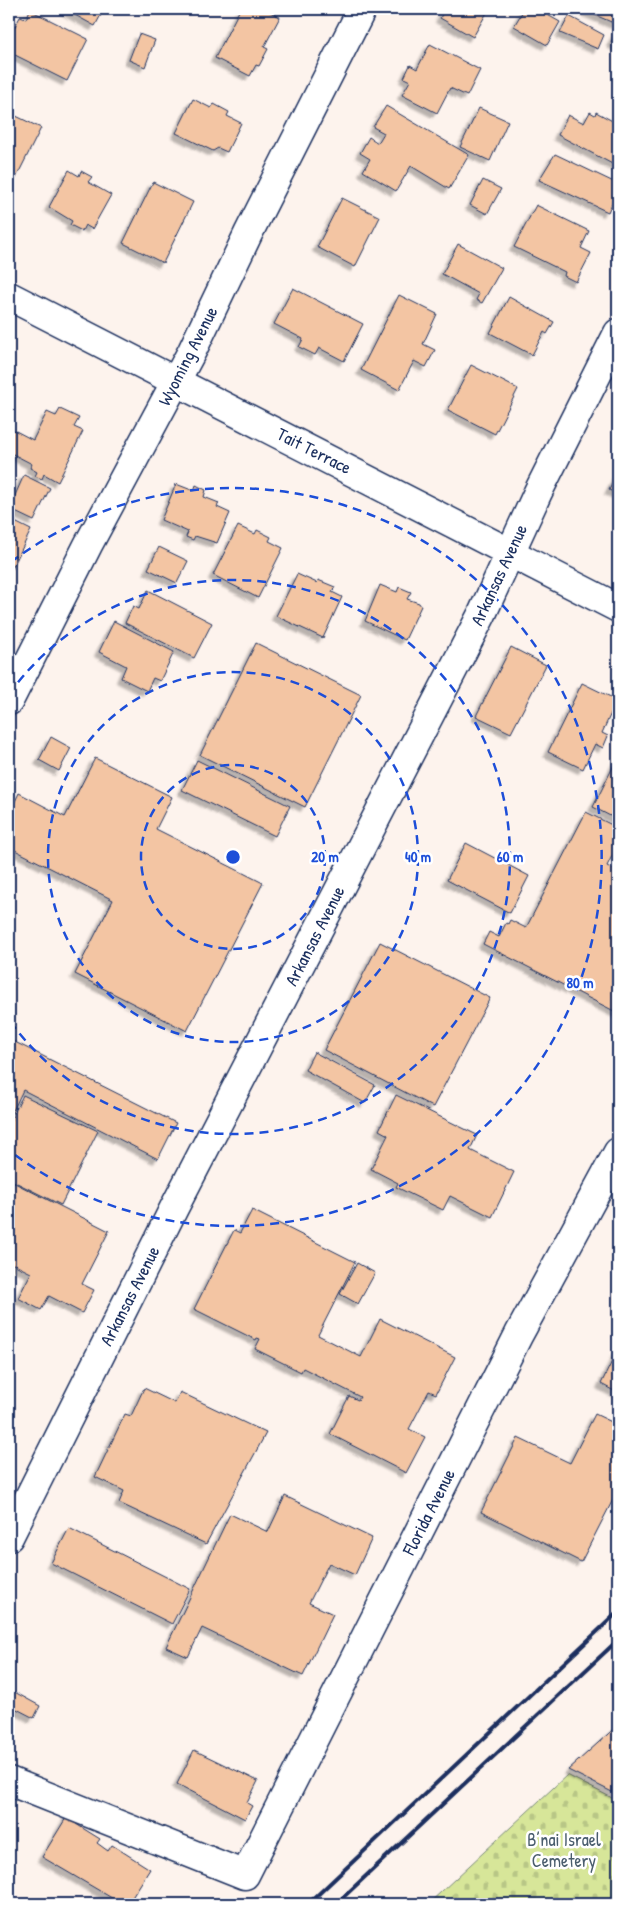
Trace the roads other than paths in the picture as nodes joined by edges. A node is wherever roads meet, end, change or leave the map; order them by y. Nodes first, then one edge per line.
1 (362, 9) edge
2 (9, 296) edge
3 (618, 333) edge
4 (176, 380) junction
5 (510, 552) junction
6 (618, 608) edge
7 (9, 701) edge
8 (618, 1152) edge
9 (9, 1537) edge
10 (9, 1781) edge

1 - 4 street, Wyoming Avenue
2 - 4 street, Tait Terrace
3 - 5 street, Arkansas Avenue
4 - 5 street, Tait Terrace
4 - 7 street, Wyoming Avenue
5 - 6 street, Tait Terrace
5 - 9 street, Arkansas Avenue
8 - 10 street, Florida Avenue

